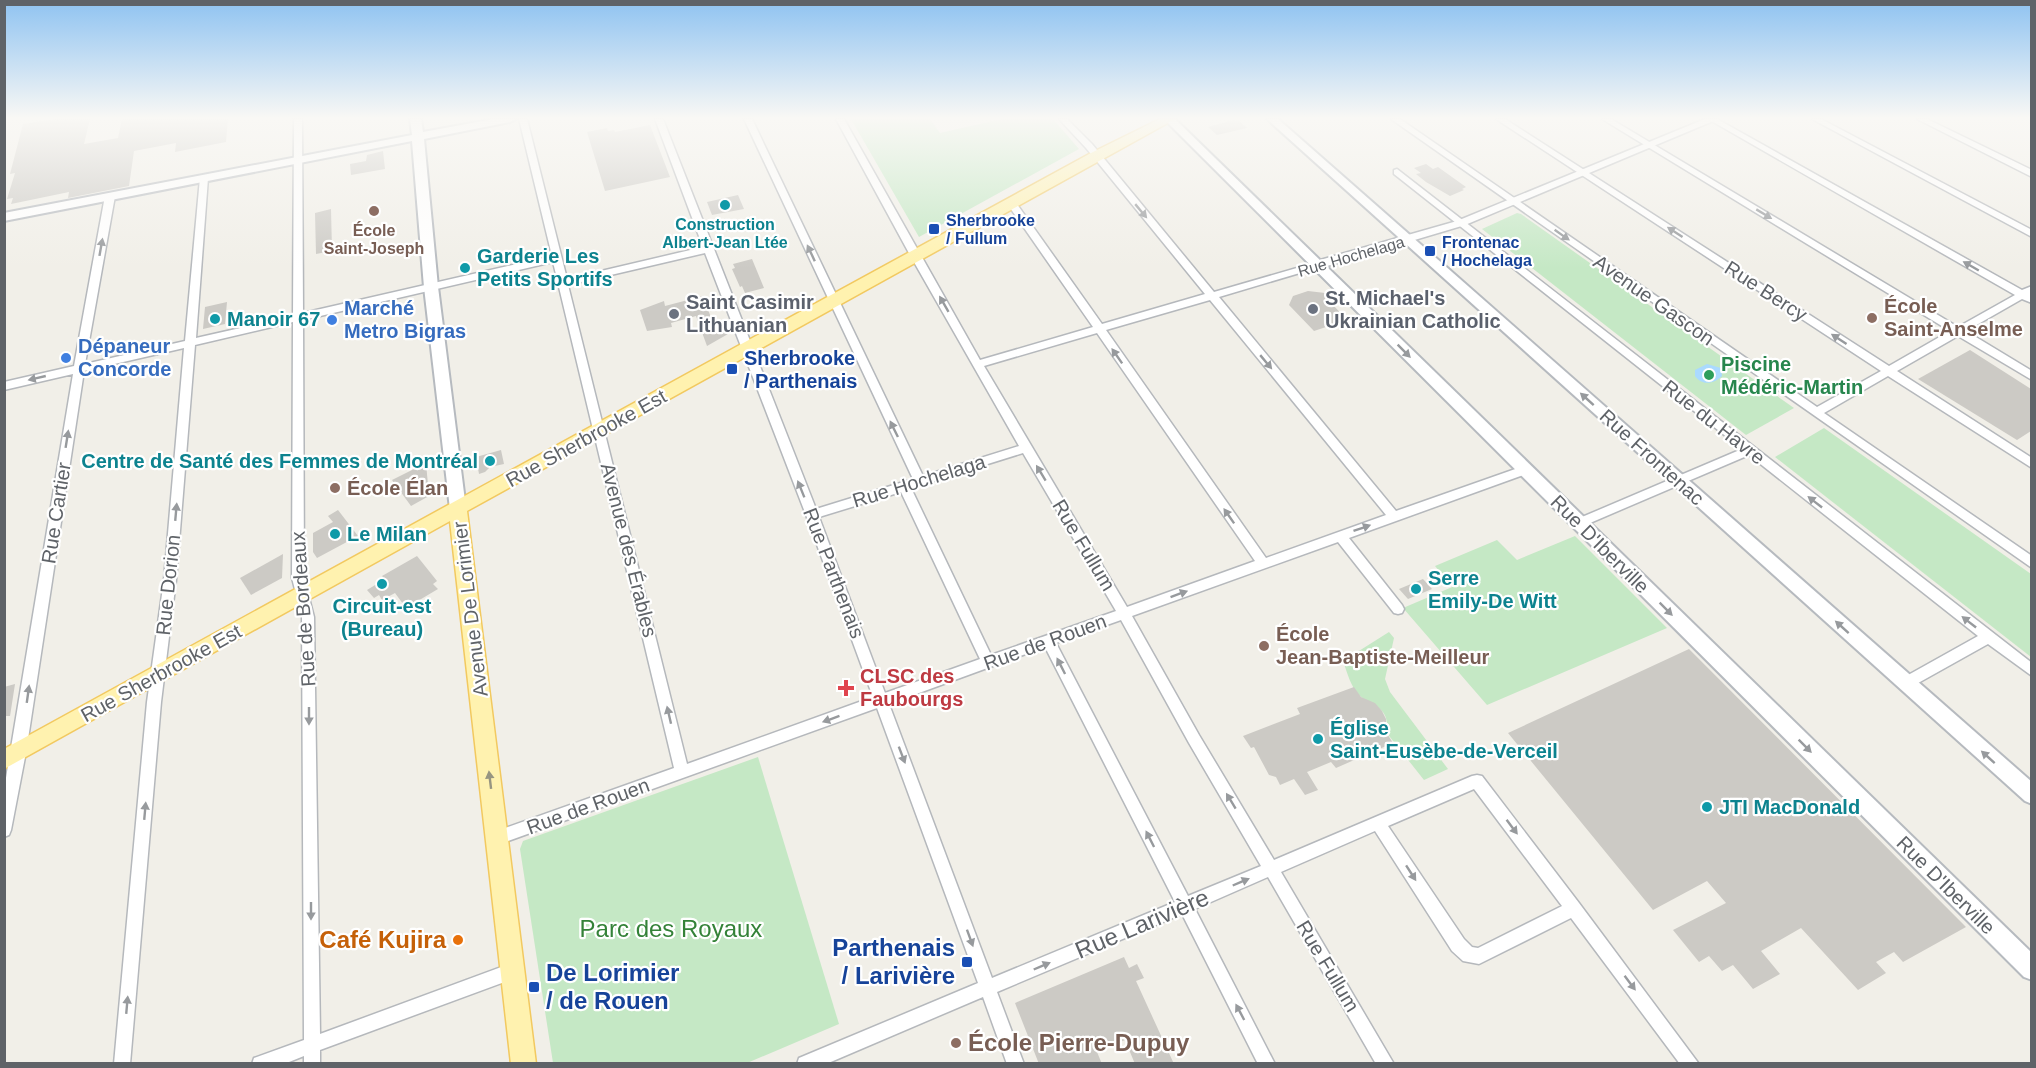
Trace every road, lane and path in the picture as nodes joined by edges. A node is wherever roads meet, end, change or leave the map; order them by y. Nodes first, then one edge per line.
1 (250, 169) edge
2 (299, 169) edge
3 (421, 169) edge
4 (535, 169) edge
5 (678, 169) edge
6 (772, 169) edge
7 (868, 169) edge
8 (1072, 169) edge
9 (1107, 169) edge
10 (1220, 169) edge
11 (1329, 169) edge
12 (1467, 169) edge
13 (1578, 169) edge
14 (1594, 169) edge
15 (1689, 169) edge
16 (1800, 169) edge
17 (1910, 169) edge
18 (1397, 172) dead end
19 (1584, 173) junction
20 (204, 178) junction
21 (110, 196) junction
22 (1011, 202) junction
23 (1514, 202) junction
24 (4, 217) edge
25 (1461, 223) junction
26 (2031, 234) edge
27 (1408, 239) junction
28 (708, 249) junction
29 (915, 255) junction
30 (557, 258) junction
31 (1317, 265) junction
32 (563, 283) junction
33 (431, 287) junction
34 (2031, 289) edge
35 (2022, 295) junction
36 (1212, 297) junction
37 (2031, 300) edge
38 (833, 301) junction
39 (299, 318) junction
40 (1099, 329) junction
41 (1956, 331) junction
42 (191, 343) junction
43 (746, 348) junction
44 (978, 364) junction
45 (79, 369) junction
46 (1888, 371) junction
47 (2031, 376) edge
48 (4, 386) edge
49 (1817, 412) junction
50 (599, 431) junction
51 (1026, 448) junction
52 (1750, 450) junction
53 (2031, 464) edge
54 (1525, 470) junction
55 (1678, 480) junction
56 (920, 481) junction
57 (904, 486) junction
58 (458, 509) junction
59 (812, 515) junction
60 (1394, 517) junction
61 (1580, 524) junction
62 (1340, 536) junction
63 (1263, 563) junction
64 (2031, 563) edge
65 (303, 595) junction
66 (1398, 609) dead end
67 (1124, 614) junction
68 (1988, 637) junction
69 (1048, 642) junction
70 (988, 663) junction
71 (2031, 671) edge
72 (159, 674) junction
73 (1906, 683) junction
74 (882, 701) junction
75 (12, 756) edge
76 (682, 772) junction
77 (2031, 795) edge
78 (1379, 824) junction
79 (4, 830) edge
80 (497, 838) junction
81 (1271, 869) junction
82 (1185, 905) junction
83 (1574, 908) junction
84 (2031, 969) edge
85 (512, 971) junction
86 (988, 987) junction
87 (312, 1044) junction
88 (122, 1064) edge
89 (260, 1064) edge
90 (312, 1064) edge
91 (524, 1064) edge
92 (805, 1064) edge
93 (1016, 1064) edge
94 (1267, 1064) edge
95 (1386, 1064) edge
96 (1691, 1064) edge

1 - 20 main road
2 - 39 street, Rue de Bordeaux
3 - 33 main road, Avenue De Lorimier
4 - 30 street, Avenue des Érables
5 - 28 street, Rue Parthenais
38 -> 6 street
7 - 29 street, Rue Fullum
8 - 22 main road, Rue Sherbrooke Est
9 -> 36 street
10 - 31 main road, Rue D'Iberville
11 - 27 main road, Rue Frontenac
12 - 23 street, Avenue Gascon
13 - 19 street, Rue Bercy
14 - 19 street, Rue Hochelaga
15 -> 41 street
35 -> 16 street
17 - 26 street
18 - 25 street, Rue du Havre
19 - 23 street, Rue Hochelaga
46 -> 19 street, Rue Bercy
20 - 21 main road
20 - 42 street, Rue Dorion
21 - 24 main road
45 -> 21 street, Rue Cartier
22 - 29 main road, Rue Sherbrooke Est
22 - 40 street
23 - 25 street, Rue Hochelaga
23 -> 49 street, Avenue Gascon
25 - 27 street, Rue Hochelaga
25 - 52 street, Rue du Havre
27 - 31 street, Rue Hochelaga
55 -> 27 main road, Rue Frontenac
28 - 32 street
28 - 43 street, Rue Parthenais
29 - 38 main road, Rue Sherbrooke Est
44 -> 29 street, Rue Fullum
30 - 32 street, Avenue des Érables
30 - 33 street
31 - 36 street, Rue Hochelaga
31 -> 54 main road, Rue D'Iberville
32 - 50 street, Avenue des Érables
33 - 39 street
33 - 58 main road, Avenue De Lorimier
34 - 35 street
35 - 37 street
35 - 41 street
36 - 40 street, Rue Hochelaga
36 -> 60 street
38 - 43 main road, Rue Sherbrooke Est
56 -> 38 street
39 - 42 street
39 - 65 street, Rue de Bordeaux
40 - 44 street, Rue Hochelaga
63 -> 40 street
41 - 46 street
41 - 47 street
42 - 45 street
72 -> 42 street, Rue Dorion
43 - 50 main road, Rue Sherbrooke Est
59 -> 43 street, Rue Parthenais
44 - 51 street, Rue Fullum
45 -> 48 street
75 -> 45 street, Rue Cartier
46 - 49 street
46 - 53 street, Rue Bercy
49 - 64 street, Avenue Gascon
50 - 58 main road, Rue Sherbrooke Est
76 -> 50 street, Avenue des Érables
51 - 56 street, Rue Hochelaga
67 -> 51 street, Rue Fullum
52 - 55 street
68 -> 52 street, Rue du Havre
54 - 60 street, Rue de Rouen
54 - 61 main road, Rue D'Iberville
55 - 61 street
73 -> 55 main road, Rue Frontenac
56 - 57 street, Rue Hochelaga
57 - 59 street, Rue Hochelaga
57 - 70 street
58 - 65 main road, Rue Sherbrooke Est
80 -> 58 main road, Avenue De Lorimier
59 - 74 street, Rue Parthenais
62 -> 60 street, Rue de Rouen
61 -> 84 main road, Rue D'Iberville
62 - 63 street, Rue de Rouen
62 - 66 street
67 -> 63 street, Rue de Rouen
65 - 72 main road, Rue Sherbrooke Est
65 -> 87 street, Rue de Bordeaux
67 - 69 street, Rue de Rouen
81 -> 67 street, Rue Fullum
68 - 71 street, Rue du Havre
68 - 73 street
69 - 70 street, Rue de Rouen
82 -> 69 street
70 - 74 street, Rue de Rouen
72 - 75 main road, Rue Sherbrooke Est
88 -> 72 street, Rue Dorion
77 -> 73 main road, Rue Frontenac
74 -> 76 street, Rue de Rouen
74 -> 86 street, Rue Parthenais
75 - 79 street, Rue Cartier
76 - 80 street, Rue de Rouen
78 - 81 street, Rue Larivière
78 -> 83 street, Rue Larivière
78 -> 83 street
80 - 85 main road, Avenue De Lorimier
82 -> 81 street, Rue Larivière
81 - 95 street, Rue Fullum
86 -> 82 street, Rue Larivière
94 -> 82 street
83 -> 96 street
85 - 87 street
85 - 91 main road, Avenue De Lorimier
86 - 92 street, Rue Larivière
86 - 93 street, Rue Parthenais
87 - 89 street
87 - 90 street, Rue de Bordeaux

